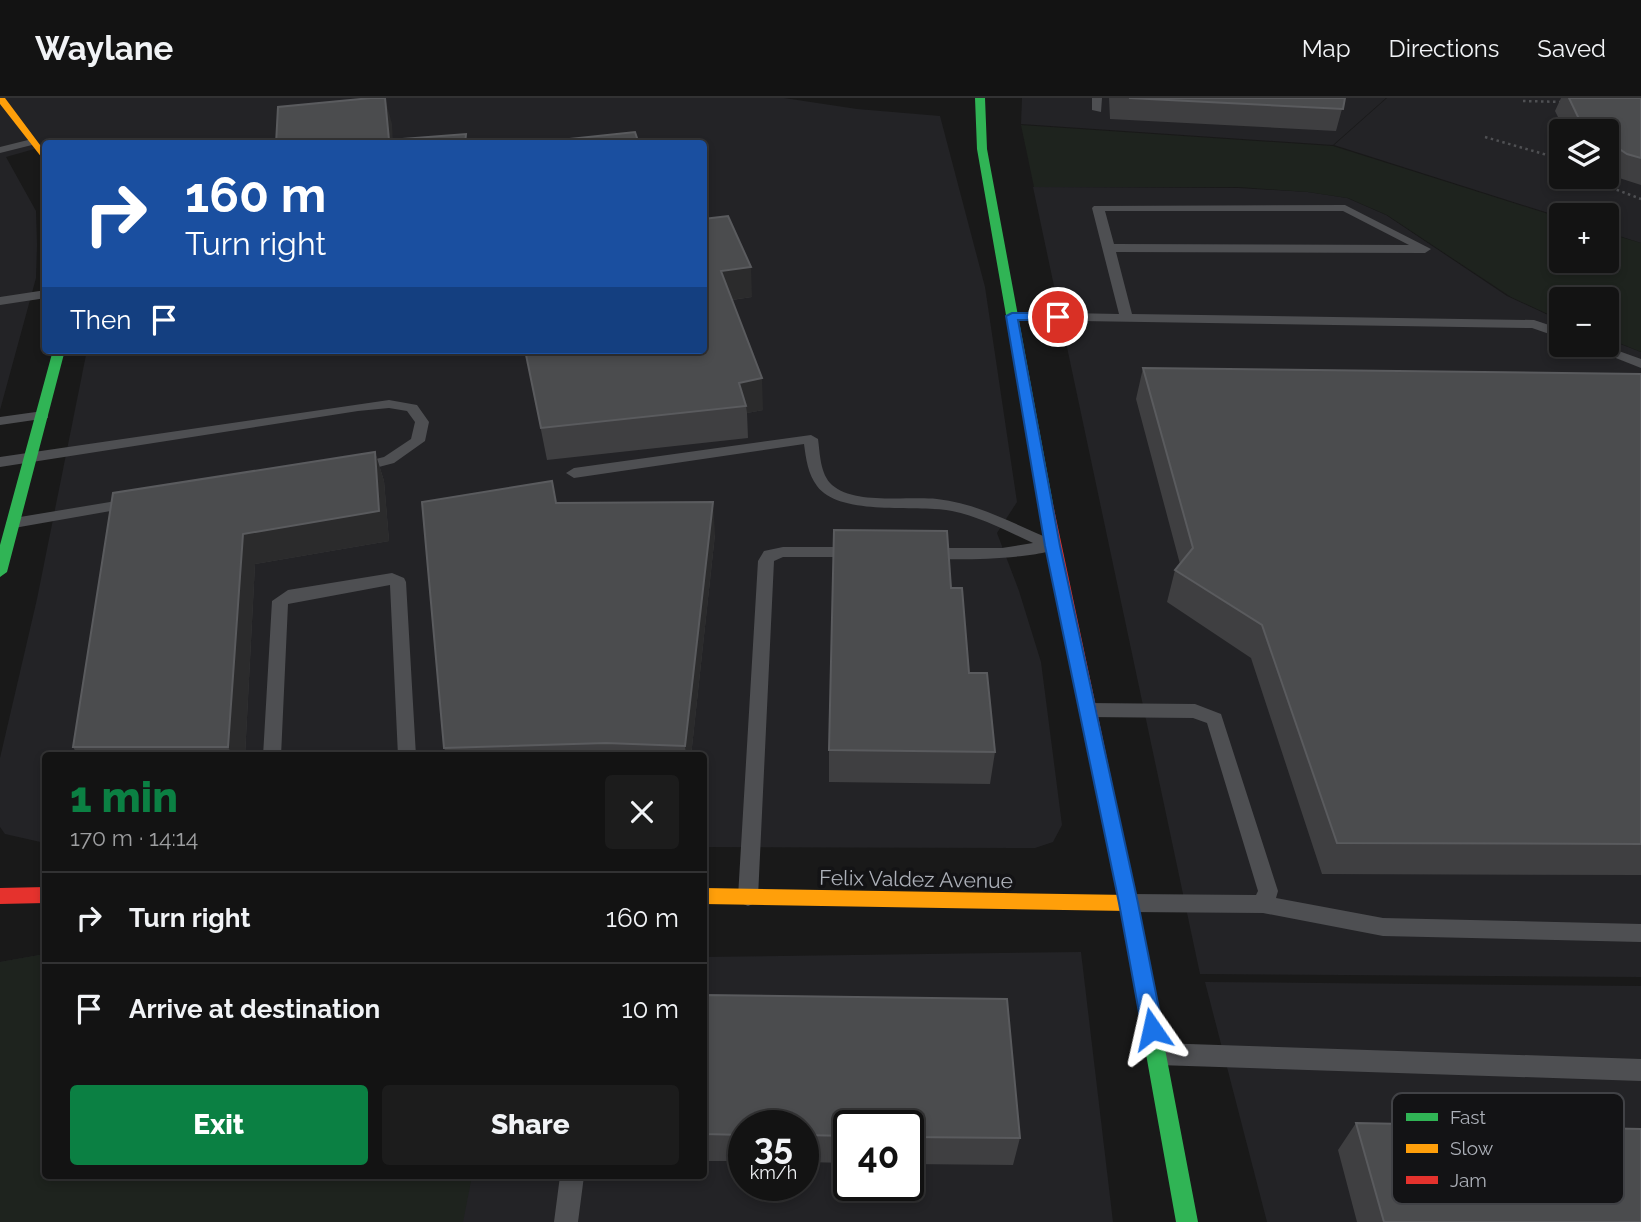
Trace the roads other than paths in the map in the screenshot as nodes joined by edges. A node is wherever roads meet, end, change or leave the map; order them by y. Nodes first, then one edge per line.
1 (1, 98) edge
2 (980, 98) edge
3 (1097, 98) edge
4 (1097, 110) dead end
5 (32, 142) junction
6 (0, 150) edge
7 (42, 155) edge
8 (1109, 248) junction
9 (42, 295) edge
10 (0, 301) edge
11 (1012, 316) junction
12 (1127, 318) junction
13 (1549, 330) edge
14 (58, 354) edge
15 (1619, 356) edge
16 (1641, 364) edge
17 (43, 415) junction
18 (0, 421) edge
19 (32, 457) junction
20 (0, 462) edge
21 (347, 470) edge
22 (574, 473) dead end
23 (147, 501) edge
24 (13, 523) junction
25 (1052, 546) junction
26 (873, 552) edge
27 (912, 553) edge
28 (0, 572) edge
29 (1087, 710) junction
30 (272, 752) edge
31 (407, 752) edge
32 (42, 895) edge
33 (0, 896) edge
34 (707, 896) edge
35 (748, 897) junction
36 (1129, 903) junction
37 (1262, 904) junction
38 (1641, 933) edge
39 (1157, 1054) junction
40 (1641, 1070) edge
41 (572, 1179) edge
42 (566, 1222) edge
43 (1187, 1222) edge

1 - 5 street
2 - 11 street
3 - 4 lane
5 - 6 lane
5 - 7 street
8 - 8 lane
8 - 12 lane
9 - 10 lane
11 - 12 lane
11 - 25 street
12 - 13 lane
14 - 17 street
15 - 16 lane
17 - 18 lane
17 - 19 street
19 - 20 lane
19 - 21 lane
19 - 24 street
22 - 25 lane
23 - 24 lane
24 - 28 street
25 - 27 lane
25 - 29 street
26 - 35 lane
29 - 36 street
29 - 37 lane
30 - 31 lane
32 - 33 street
34 - 35 street, Felix Valdez Avenue
35 - 36 street, Felix Valdez Avenue
36 - 37 lane
36 - 39 street
37 - 38 lane
39 - 40 lane
39 - 43 street
41 - 42 lane

